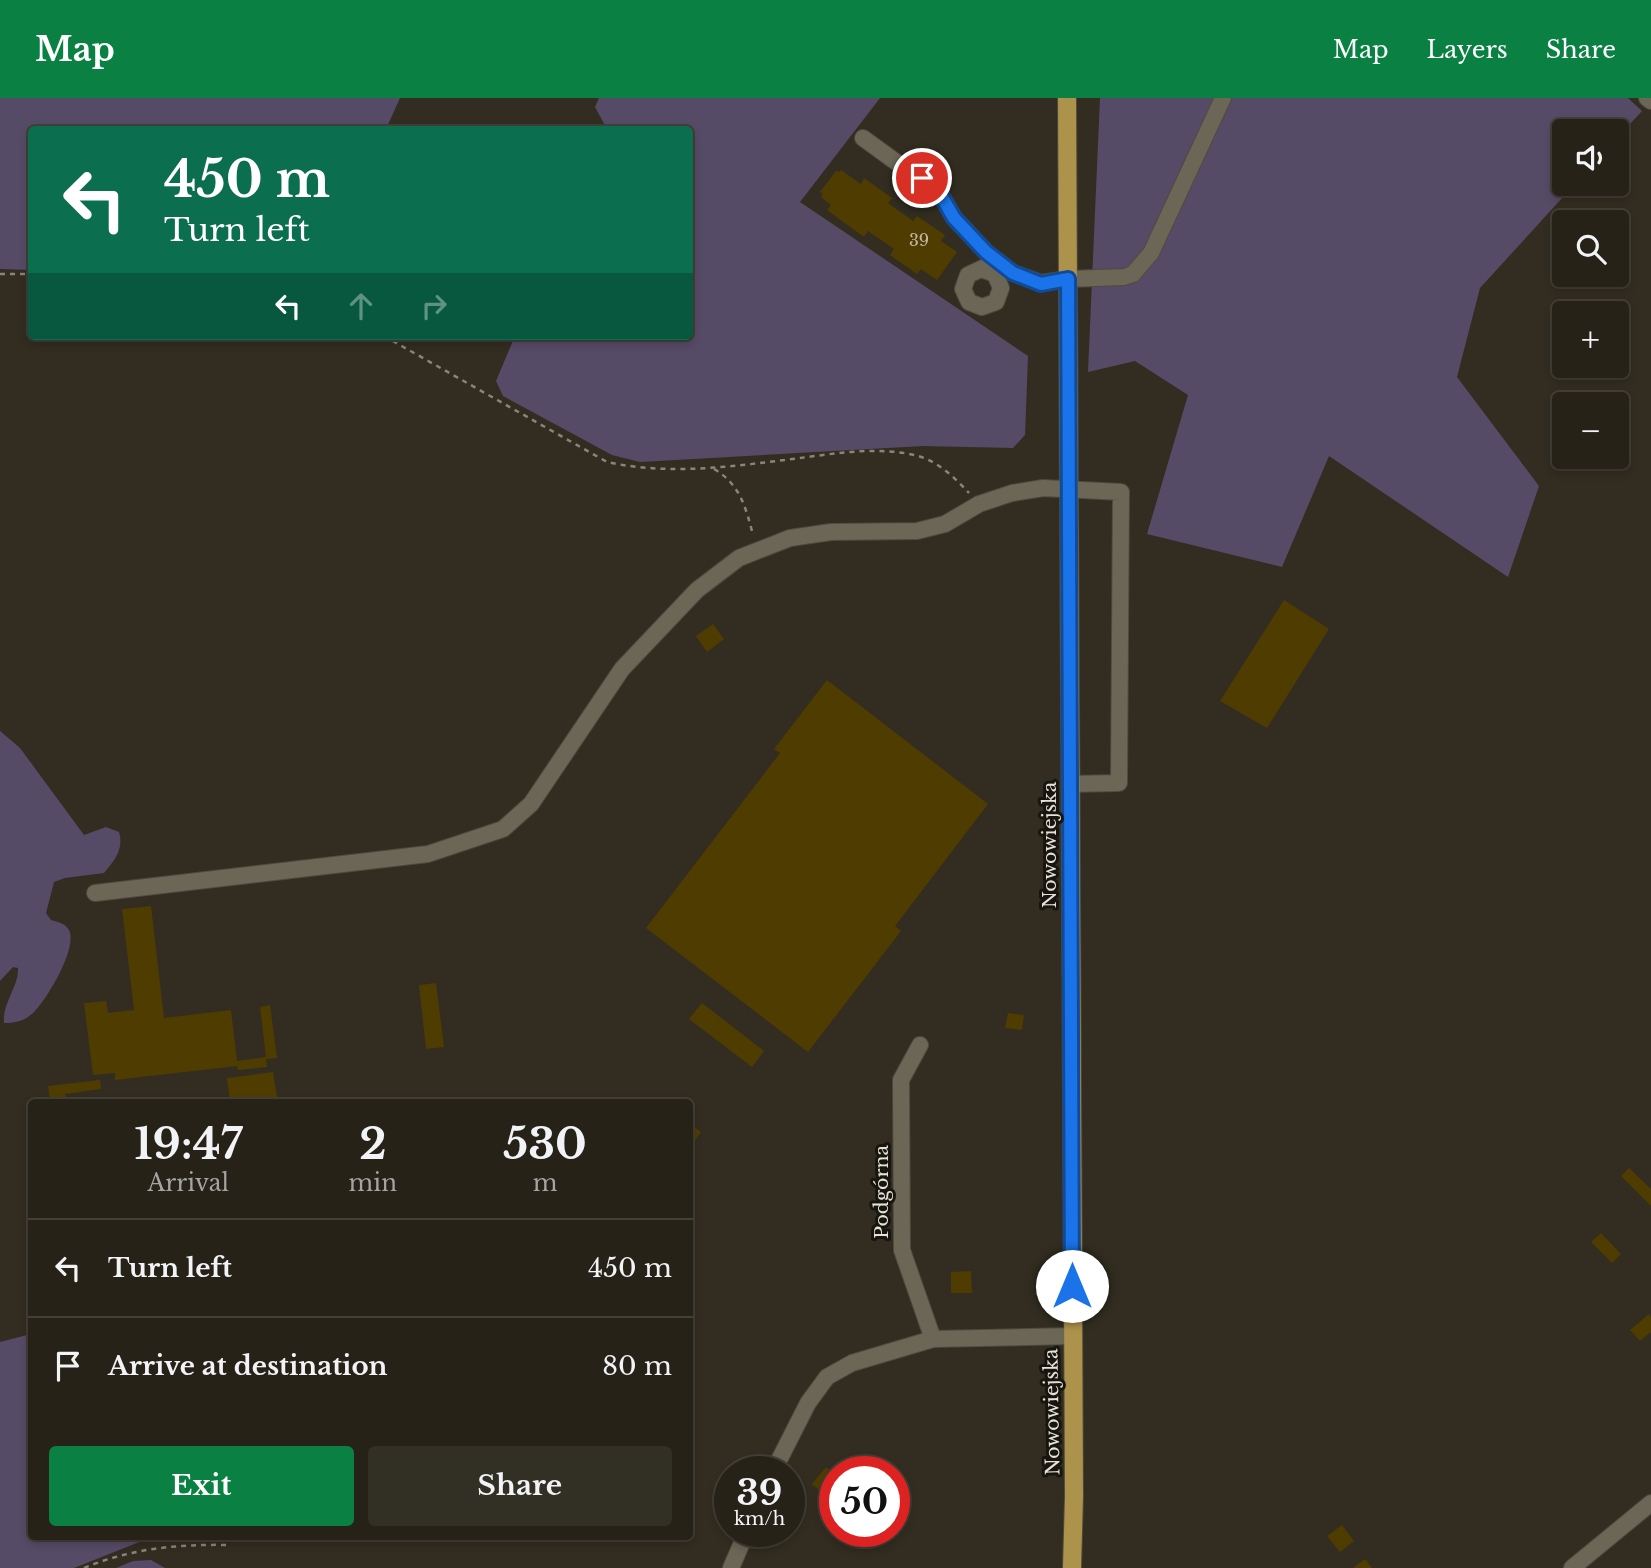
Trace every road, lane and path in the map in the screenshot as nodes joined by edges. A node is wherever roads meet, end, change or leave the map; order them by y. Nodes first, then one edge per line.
1 (1067, 98) edge
2 (1223, 98) edge
3 (863, 138) dead end
4 (998, 261) junction
5 (981, 269) junction
6 (1013, 273) junction
7 (0, 274) edge
8 (28, 274) edge
9 (1068, 279) junction
10 (1001, 288) junction
11 (391, 340) edge
12 (714, 469) junction
13 (1070, 489) junction
14 (979, 504) junction
15 (756, 551) junction
16 (1070, 784) junction
17 (95, 893) dead end
18 (920, 1045) dead end
19 (1073, 1336) junction
20 (933, 1339) junction
21 (782, 1456) edge
22 (1651, 1503) edge
23 (230, 1545) dead end
24 (740, 1547) edge
25 (84, 1568) edge
26 (731, 1568) edge
27 (1072, 1568) edge
28 (1572, 1568) edge

1 - 9 main road, Nowowiejska
2 - 9 street
3 - 4 street
4 - 5 street
4 - 6 street
5 - 10 street
5 - 10 street
6 - 9 street
6 - 10 street
7 - 8 path
9 - 13 main road, Nowowiejska
11 - 12 path
12 - 14 path
12 - 15 path
13 - 14 street
13 - 16 main road, Nowowiejska
13 - 16 street
14 - 15 street
15 - 17 street
16 - 19 main road, Nowowiejska
18 - 20 street, Podgórna
19 - 20 street
19 - 27 main road, Nowowiejska
20 - 21 street
22 - 28 street
23 - 25 path
24 - 26 street

